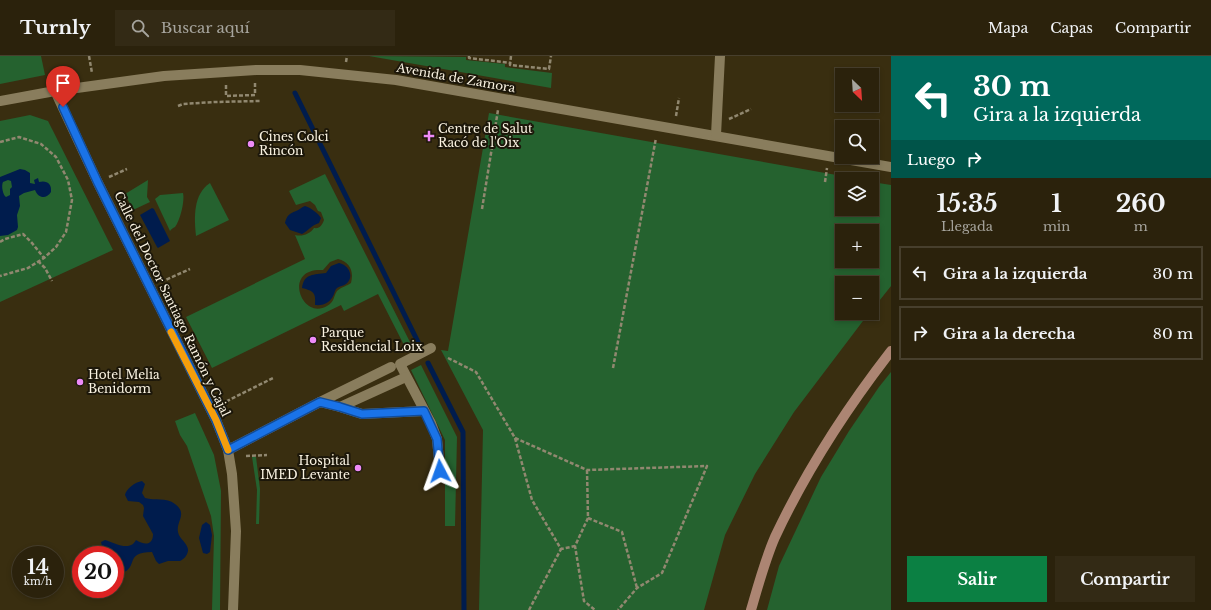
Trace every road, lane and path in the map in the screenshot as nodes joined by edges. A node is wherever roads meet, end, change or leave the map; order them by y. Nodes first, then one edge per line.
1 (89, 56) edge
2 (469, 56) edge
3 (511, 56) edge
4 (551, 56) edge
5 (720, 56) edge
6 (511, 63) junction
7 (91, 68) dead end
8 (55, 90) junction
9 (228, 96) dead end
10 (240, 96) junction
11 (253, 96) dead end
12 (501, 98) junction
13 (679, 98) dead end
14 (0, 101) edge
15 (260, 101) dead end
16 (241, 102) junction
17 (178, 106) dead end
18 (750, 109) dead end
19 (658, 125) junction
20 (673, 128) junction
21 (716, 130) junction
22 (0, 142) edge
23 (891, 167) edge
24 (127, 169) dead end
25 (98, 183) junction
26 (482, 209) dead end
27 (0, 242) edge
28 (44, 258) junction
29 (38, 261) junction
30 (190, 269) dead end
31 (0, 276) edge
32 (52, 281) dead end
33 (150, 288) junction
34 (431, 348) dead end
35 (891, 351) edge
36 (448, 358) dead end
37 (390, 367) dead end
38 (613, 368) dead end
39 (406, 376) junction
40 (273, 378) dead end
41 (320, 402) junction
42 (340, 407) junction
43 (210, 410) junction
44 (424, 411) junction
45 (515, 438) junction
46 (229, 454) junction
47 (268, 455) dead end
48 (587, 470) junction
49 (440, 471) dead end
50 (588, 518) junction
51 (575, 546) junction
52 (561, 549) junction
53 (637, 588) junction
54 (233, 610) edge
55 (529, 610) edge
56 (595, 610) edge
57 (618, 610) edge
58 (751, 610) edge

1 - 7 path
2 - 6 path
3 - 6 path
4 - 6 path
5 - 21 street
8 - 12 street, Avenida de Zamora
8 - 14 street, Avenida de Zamora
8 - 25 street, Calle del Doctor Santiago Ramón y Cajal
9 - 10 path
10 - 11 path
10 - 16 path
12 - 19 street, Avenida de Zamora
12 - 26 path
13 - 20 path
15 - 16 path
16 - 17 path
18 - 21 path
19 - 20 street, Avenida de Zamora
19 - 38 path
20 - 21 street, Avenida de Zamora
21 - 23 street, Avenida de Zamora
22 - 28 path
24 - 25 path
25 - 33 street, Calle del Doctor Santiago Ramón y Cajal
27 - 28 path
28 - 29 path
29 - 31 path
29 - 32 path
30 - 33 path
33 - 43 street, Calle del Doctor Santiago Ramón y Cajal
34 - 39 street
35 - 58 street
36 - 45 path
37 - 41 street
39 - 42 street
39 - 44 street
40 - 43 path
41 - 42 street
41 - 46 street
42 - 44 street
43 - 46 street, Calle del Doctor Santiago Ramón y Cajal
44 - 49 street
45 - 48 path
45 - 52 path
46 - 47 path
46 - 54 street, Calle del Doctor Santiago Ramón y Cajal
48 - 50 path
48 - 53 path
50 - 51 path
50 - 53 path
51 - 52 path
51 - 56 path
52 - 55 path
53 - 57 path

